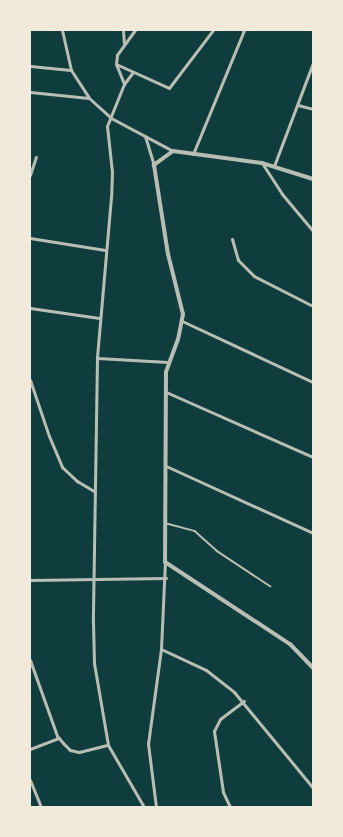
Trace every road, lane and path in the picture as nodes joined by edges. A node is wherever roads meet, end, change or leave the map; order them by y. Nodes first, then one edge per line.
1 (62, 30) edge
2 (124, 30) edge
3 (135, 30) edge
4 (212, 30) edge
5 (244, 31) edge
6 (124, 43) junction
7 (313, 63) edge
8 (116, 64) junction
9 (30, 66) edge
10 (71, 70) junction
11 (133, 72) junction
12 (124, 84) junction
13 (30, 92) edge
14 (88, 98) junction
15 (298, 105) junction
16 (313, 109) edge
17 (111, 118) junction
18 (145, 136) junction
19 (173, 151) junction
20 (193, 154) junction
21 (36, 157) dead end
22 (262, 163) junction
23 (154, 164) junction
24 (274, 166) junction
25 (30, 176) edge
26 (313, 180) edge
27 (313, 231) edge
28 (30, 238) edge
29 (232, 238) dead end
30 (105, 250) junction
31 (313, 306) edge
32 (30, 308) edge
33 (99, 318) junction
34 (182, 321) junction
35 (97, 358) junction
36 (168, 362) junction
37 (30, 380) edge
38 (313, 382) edge
39 (166, 392) junction
40 (313, 457) edge
41 (166, 466) junction
42 (95, 492) junction
43 (165, 523) junction
44 (313, 533) edge
45 (165, 562) junction
46 (166, 578) junction
47 (94, 579) junction
48 (30, 580) edge
49 (270, 586) dead end
50 (161, 649) junction
51 (30, 662) edge
52 (313, 668) edge
53 (244, 701) junction
54 (59, 738) junction
55 (108, 744) junction
56 (30, 749) edge
57 (30, 780) edge
58 (313, 788) edge
59 (41, 807) edge
60 (144, 807) edge
61 (156, 807) edge
62 (230, 807) edge

1 - 10 street
2 - 6 street
3 - 6 street
4 - 11 street
5 - 20 street
6 - 8 street
7 - 15 street
8 - 11 street
8 - 12 street
9 - 10 street
10 - 14 street
11 - 12 street
12 - 17 street
13 - 14 street
14 - 17 street
15 - 16 street
15 - 24 street
17 - 18 street
17 - 30 street
18 - 19 street
18 - 23 street
19 - 20 street
19 - 23 street
20 - 22 street
21 - 25 street
22 - 24 street
22 - 27 street
23 - 34 street
24 - 26 street
28 - 30 street
29 - 31 street
30 - 33 street
32 - 33 street
33 - 35 street
34 - 36 street
34 - 38 street
35 - 36 street
35 - 42 street
36 - 39 street
37 - 42 street
39 - 40 street
39 - 41 street
41 - 43 street
41 - 44 street
42 - 47 street
43 - 45 street
43 - 49 lane
45 - 46 street
45 - 52 street
46 - 47 street
46 - 50 street
47 - 48 street
47 - 55 street
50 - 53 street
50 - 61 street
51 - 54 street
53 - 58 street
53 - 62 street
54 - 55 street
54 - 56 street
55 - 60 street
57 - 59 street

